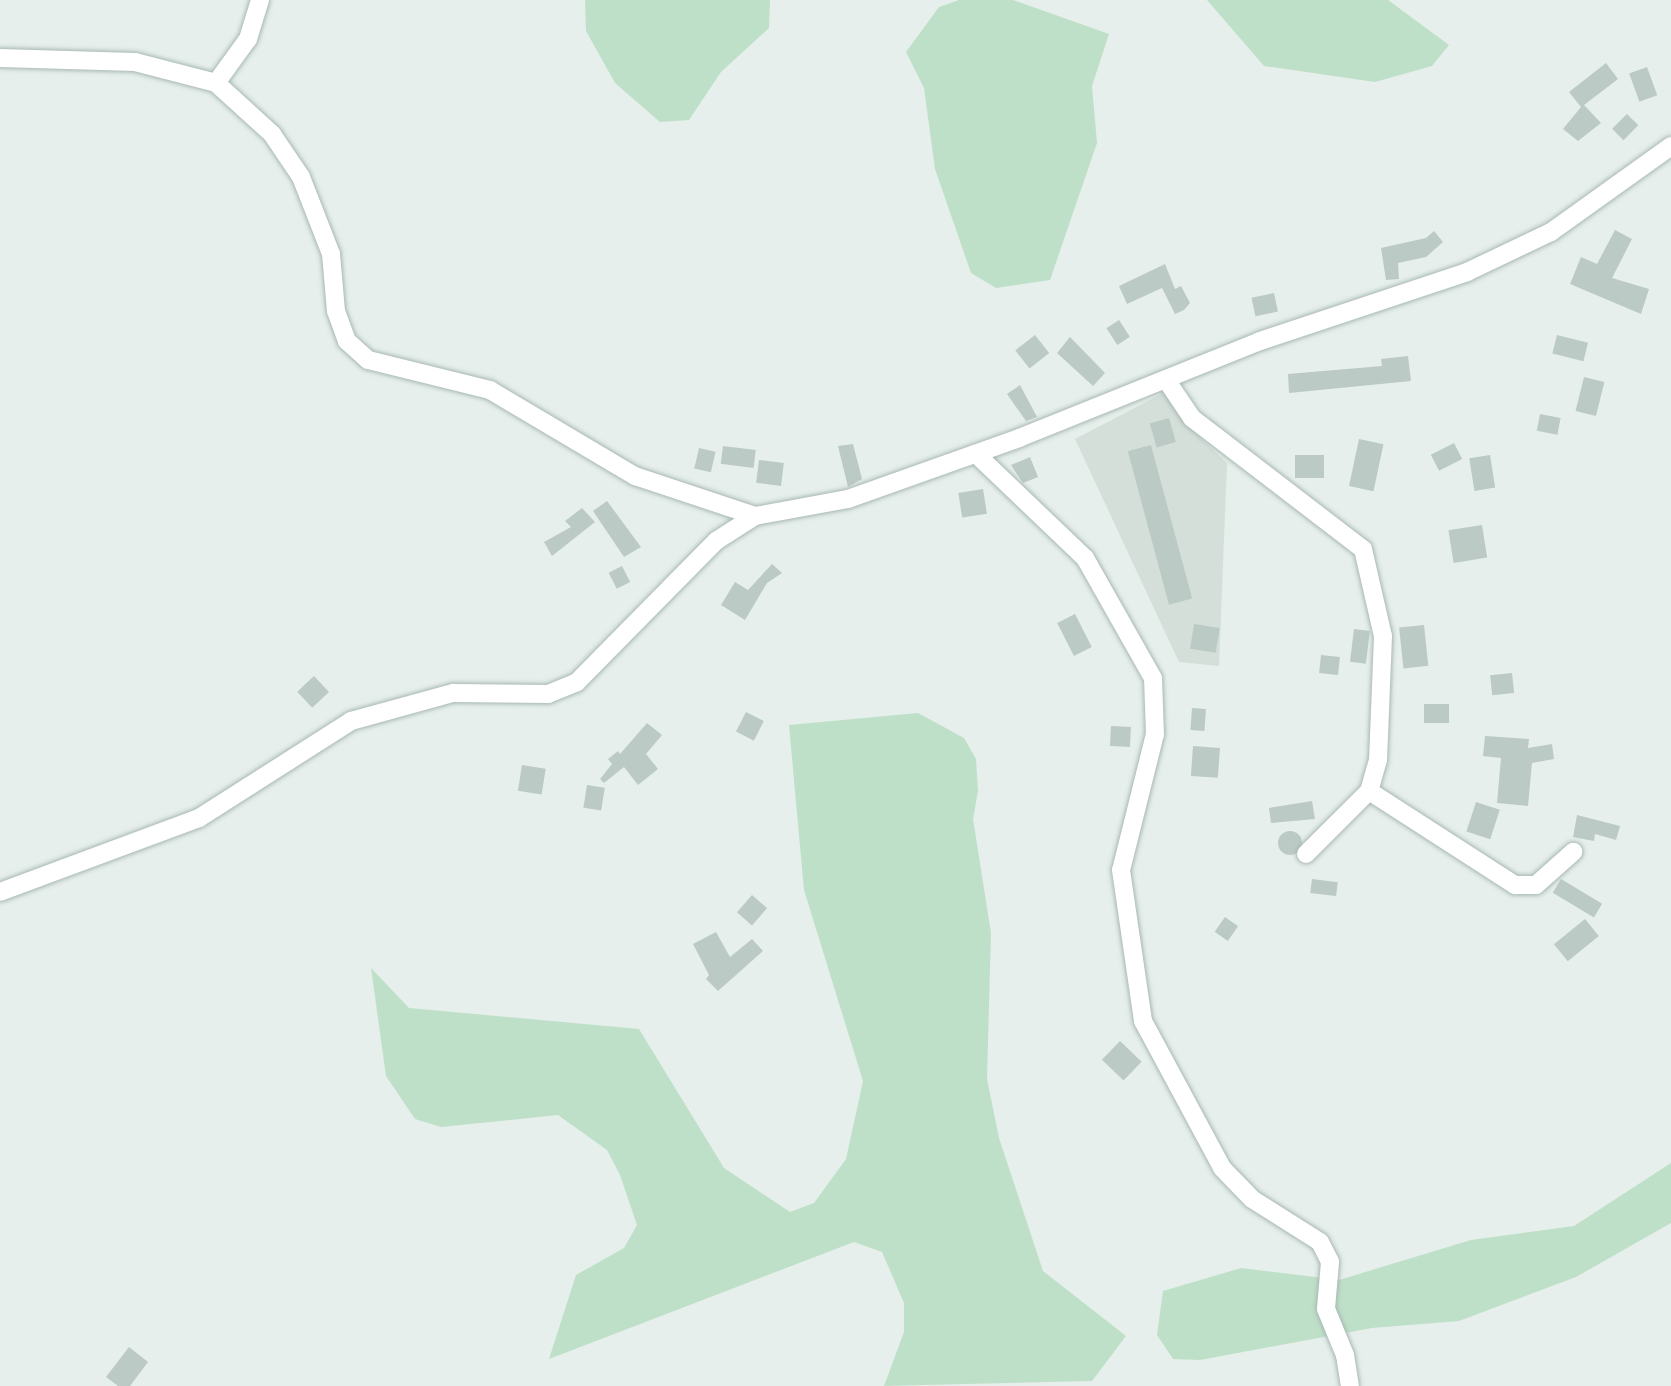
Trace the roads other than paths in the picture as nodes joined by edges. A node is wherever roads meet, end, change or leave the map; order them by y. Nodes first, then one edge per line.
1 (260, 0) edge
2 (0, 58) edge
3 (216, 83) junction
4 (1671, 146) edge
5 (1167, 381) junction
6 (976, 454) junction
7 (755, 516) junction
8 (1369, 791) junction
9 (1573, 852) dead end
10 (1306, 854) dead end
11 (0, 892) edge
12 (1350, 1386) edge

1 - 3 street
2 - 3 street
3 - 7 street
4 - 5 street
5 - 6 street
5 - 8 street
6 - 7 street
6 - 12 street
7 - 11 street
8 - 9 street
8 - 10 street

